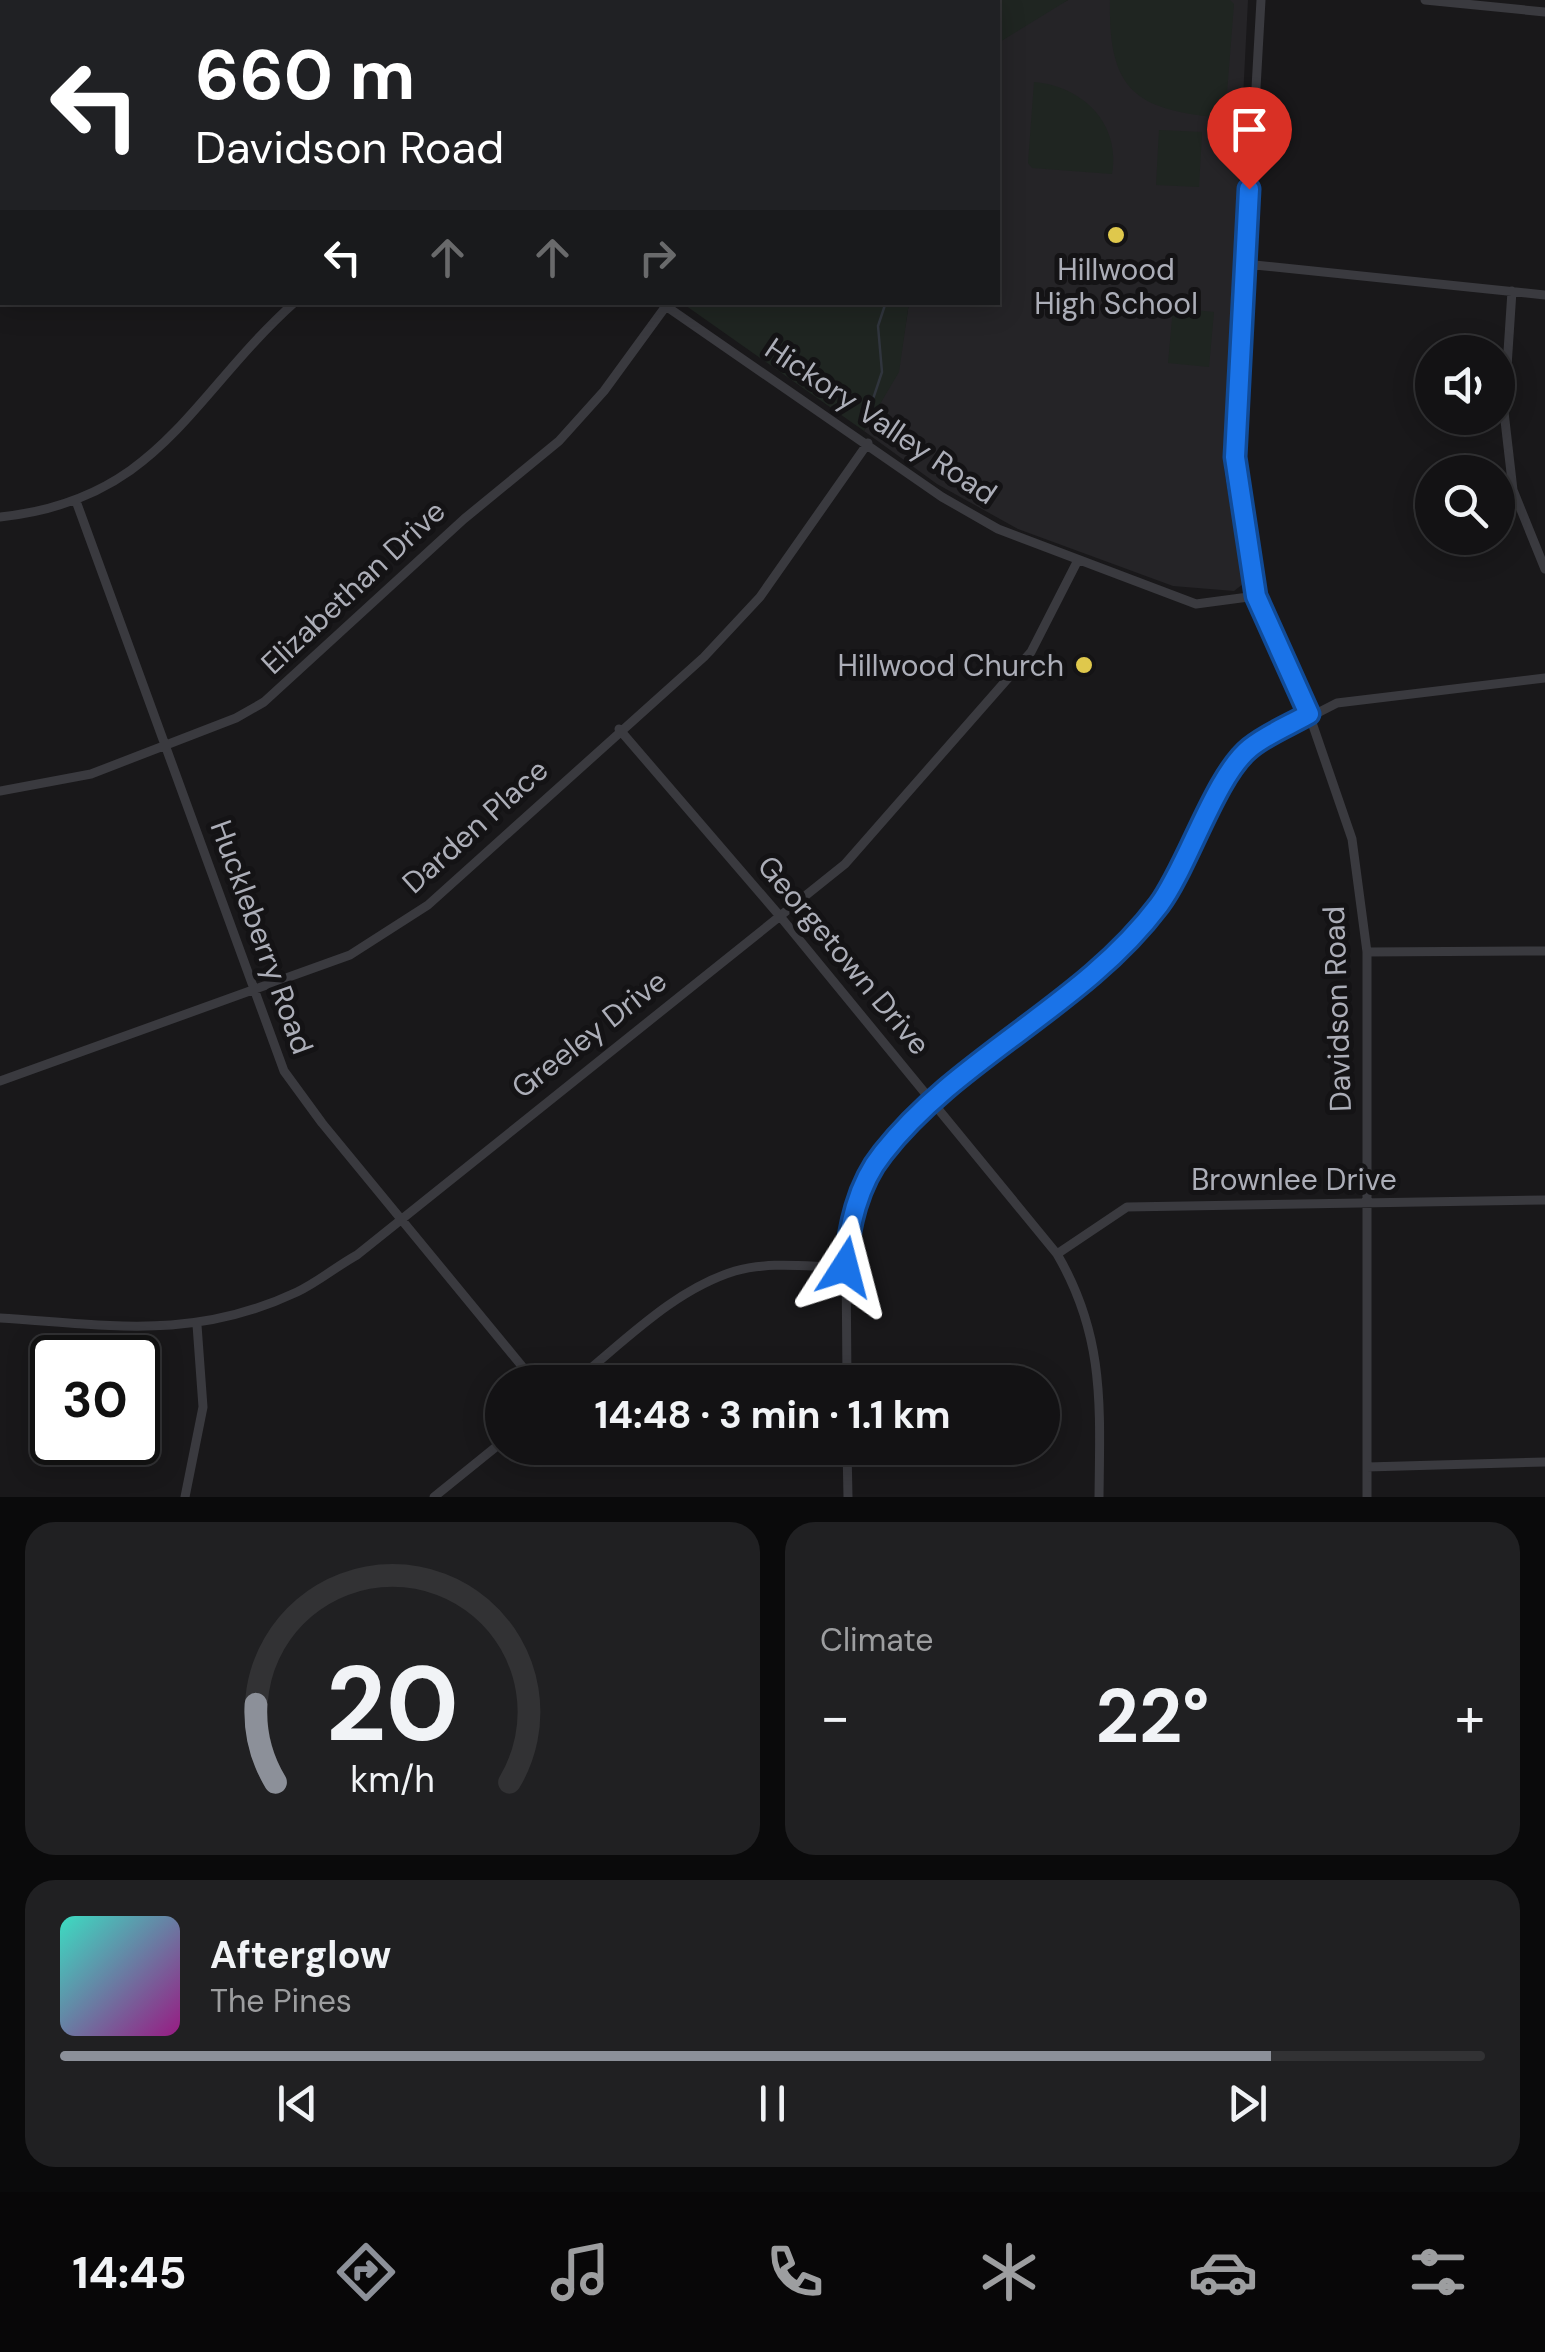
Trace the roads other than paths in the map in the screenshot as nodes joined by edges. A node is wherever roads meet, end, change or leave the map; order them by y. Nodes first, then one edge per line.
1 (1261, 0) edge
2 (1426, 0) edge
3 (1545, 12) edge
4 (1245, 264) junction
5 (1512, 291) junction
6 (1545, 295) edge
7 (293, 305) edge
8 (662, 305) edge
9 (664, 305) edge
10 (868, 443) junction
11 (76, 502) junction
12 (0, 516) edge
13 (1078, 560) junction
14 (1545, 569) edge
15 (1256, 596) junction
16 (1545, 678) edge
17 (1309, 714) junction
18 (618, 729) junction
19 (165, 744) junction
20 (0, 791) edge
21 (779, 915) junction
22 (1545, 951) edge
23 (1367, 952) junction
24 (253, 992) junction
25 (0, 1081) edge
26 (934, 1103) junction
27 (1545, 1200) edge
28 (1366, 1204) junction
29 (400, 1220) junction
30 (1056, 1254) junction
31 (845, 1267) junction
32 (0, 1318) edge
33 (197, 1325) junction
34 (522, 1365) edge
35 (595, 1365) edge
36 (847, 1365) edge
37 (485, 1456) edge
38 (1545, 1462) edge
39 (848, 1465) edge
40 (1368, 1467) junction
41 (185, 1497) edge
42 (434, 1497) edge
43 (848, 1497) edge
44 (1100, 1497) edge
45 (1368, 1497) edge

1 - 4 street, Davidson Road
2 - 3 street
4 - 5 street
4 - 15 street, Davidson Road
5 - 6 street
5 - 14 street
7 - 11 street
8 - 19 street, Elizabethan Drive
9 - 10 street, Hickory Valley Road
10 - 13 street, Hickory Valley Road
10 - 18 street, Darden Place
11 - 12 street
11 - 19 street, Huckleberry Road
13 - 15 street, Hickory Valley Road
13 - 21 street, Greeley Drive
15 - 17 street, Davidson Road
16 - 17 street
17 - 23 street, Davidson Road
17 - 26 street
18 - 21 street, Georgetown Drive
18 - 24 street, Darden Place
19 - 20 street, Elizabethan Drive
19 - 24 street, Huckleberry Road
21 - 26 street, Georgetown Drive
21 - 29 street, Greeley Drive
22 - 23 street
23 - 28 street, Davidson Road
24 - 25 street, Darden Place
24 - 29 street, Huckleberry Road
26 - 30 street, Georgetown Drive
26 - 31 street
27 - 28 street, Brownlee Drive
28 - 30 street, Brownlee Drive
28 - 40 street, Davidson Road
29 - 33 street, Greeley Drive
29 - 34 street, Huckleberry Road
30 - 44 street, Georgetown Drive
31 - 35 street
31 - 36 street
32 - 33 street, Greeley Drive
33 - 41 street
37 - 42 street
38 - 40 street
39 - 43 street
40 - 45 street, Davidson Road

